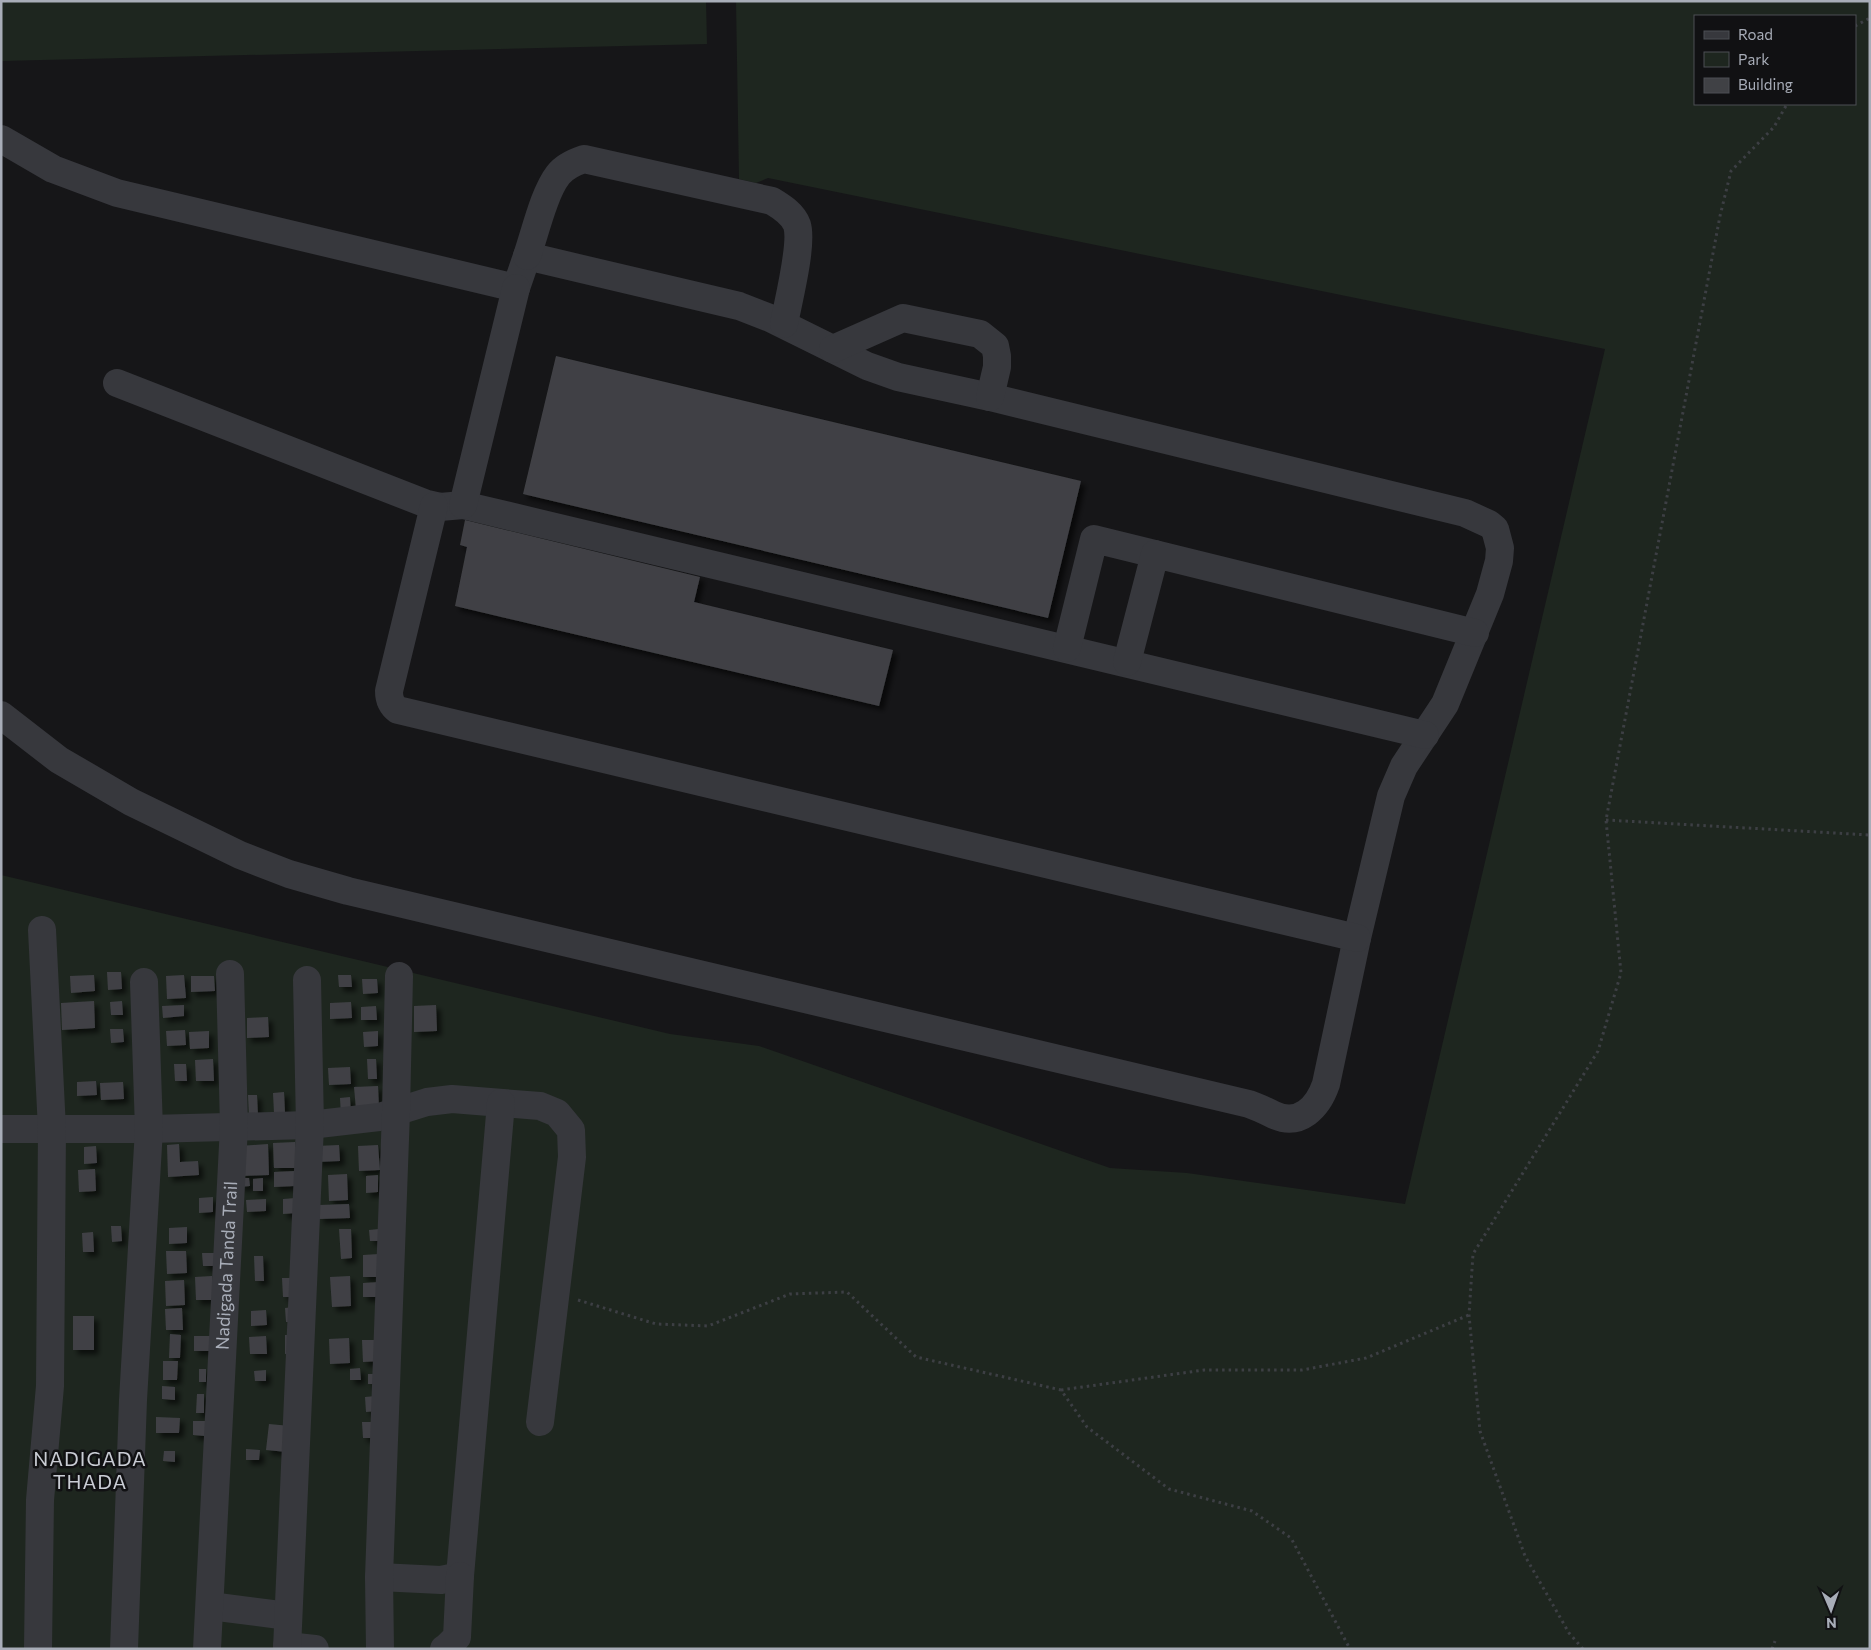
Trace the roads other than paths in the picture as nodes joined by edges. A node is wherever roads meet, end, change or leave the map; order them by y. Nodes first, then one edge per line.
1 (1, 139) edge
2 (527, 256) junction
3 (516, 288) junction
4 (784, 324) junction
5 (833, 349) junction
6 (117, 383) dead end
7 (990, 396) junction
8 (463, 505) junction
9 (434, 506) junction
10 (1155, 554) junction
11 (1475, 633) junction
12 (1067, 648) junction
13 (1127, 662) junction
14 (1, 715) edge
15 (1425, 735) junction
16 (42, 930) dead end
17 (1357, 938) junction
18 (230, 974) dead end
19 (399, 976) dead end
20 (307, 980) dead end
21 (144, 982) dead end
22 (501, 1103) junction
23 (396, 1112) junction
24 (310, 1125) junction
25 (234, 1126) junction
26 (1, 1129) edge
27 (52, 1129) junction
28 (148, 1129) junction
29 (540, 1422) dead end
30 (460, 1576) junction
31 (378, 1577) junction
32 (210, 1606) junction
33 (288, 1616) junction
34 (287, 1647) edge
35 (38, 1649) edge
36 (124, 1649) edge
37 (207, 1649) edge
38 (315, 1649) edge
39 (380, 1649) edge
40 (444, 1649) edge

1 - 3 street
2 - 3 street
2 - 4 street
2 - 4 street
3 - 8 street
4 - 5 street
5 - 7 street
5 - 7 street
6 - 9 street
7 - 11 street
8 - 9 street
8 - 12 street
9 - 17 street
10 - 11 street
10 - 12 street
10 - 13 street
11 - 15 street
12 - 13 street
13 - 15 street
14 - 17 street
15 - 17 street
16 - 27 street
18 - 25 street, Nadigada Tanda Trail
19 - 23 street
20 - 24 street
21 - 28 street
22 - 23 street
22 - 29 street
22 - 30 street
23 - 24 street
23 - 31 street
24 - 25 street
24 - 33 street
25 - 28 street
25 - 32 street, Nadigada Tanda Trail
26 - 27 street
27 - 28 street
27 - 35 street
28 - 36 street
30 - 31 street
30 - 40 street
31 - 39 street
32 - 33 street
32 - 37 street, Nadigada Tanda Trail
33 - 34 street
34 - 38 street

